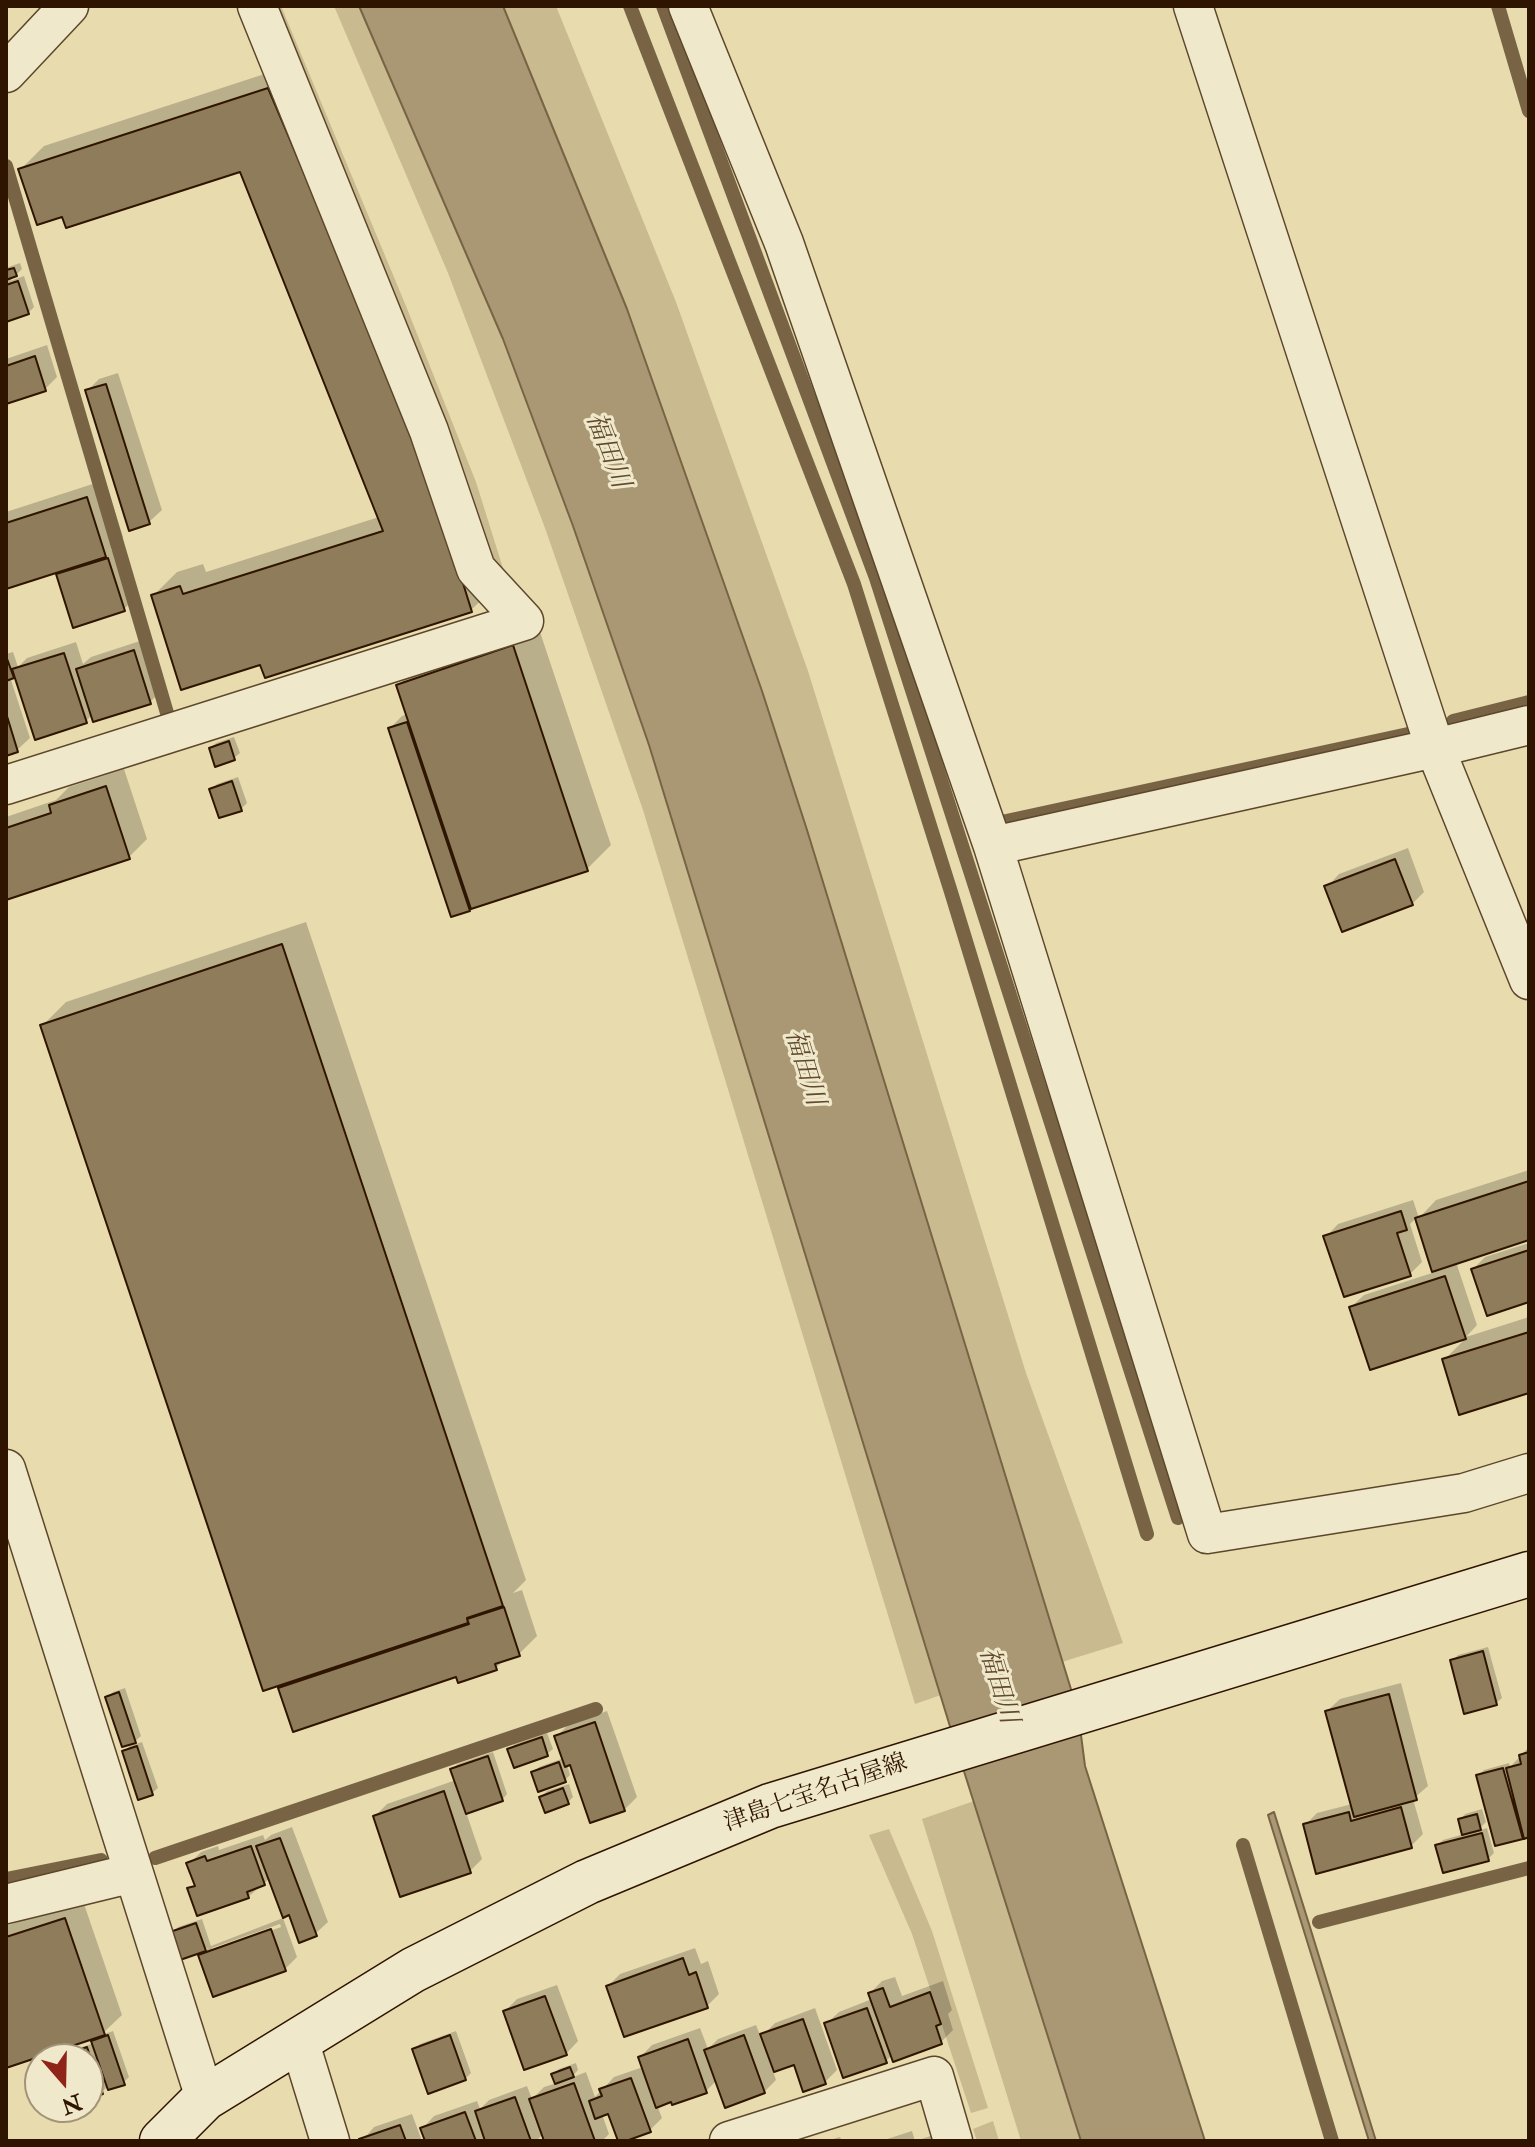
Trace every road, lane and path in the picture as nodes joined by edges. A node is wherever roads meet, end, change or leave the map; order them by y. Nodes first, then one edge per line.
1 (69, 6) edge
2 (257, 6) edge
3 (688, 6) edge
4 (1193, 6) edge
5 (6, 73) edge
6 (1529, 725) edge
7 (1435, 748) junction
8 (6, 785) edge
9 (993, 846) junction
10 (1529, 980) edge
11 (6, 1469) edge
12 (1529, 1473) edge
13 (1529, 1574) edge
14 (133, 1873) junction
15 (6, 1904) edge
16 (299, 2040) junction
17 (205, 2098) junction
18 (162, 2141) edge
19 (330, 2141) edge
20 (729, 2141) edge
21 (953, 2141) edge

1 - 5 street
2 - 8 street
3 - 9 street
4 - 7 street
6 - 7 street
7 - 9 street
7 - 10 street
9 - 12 street
11 - 14 street
13 - 16 main road, 津島七宝名古屋線
14 - 15 street
14 - 17 street
16 - 17 main road, 津島七宝名古屋線
16 - 19 street
17 - 18 main road, 津島七宝名古屋線
20 - 21 street

